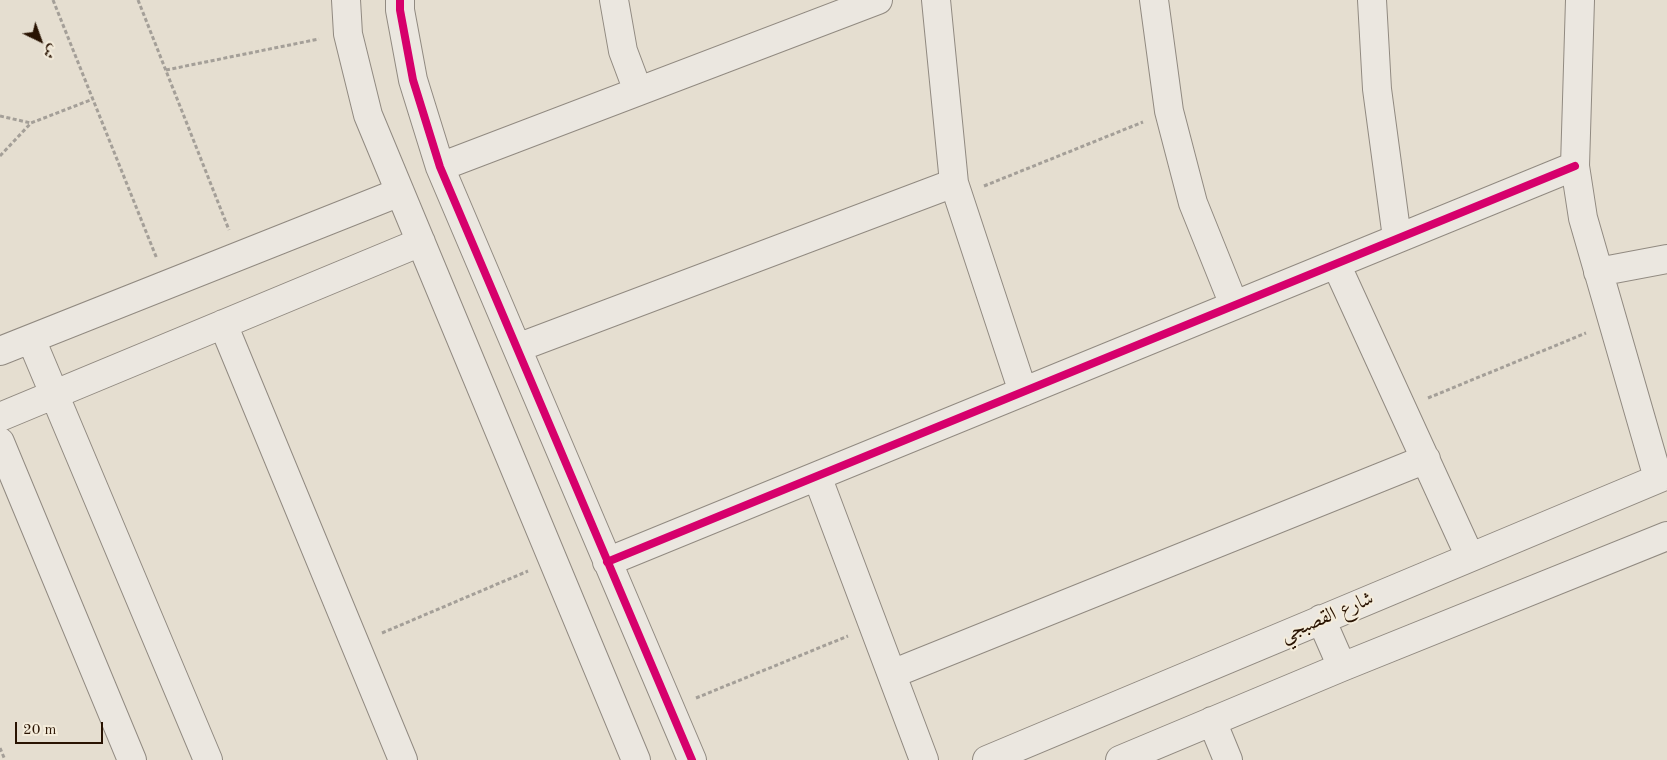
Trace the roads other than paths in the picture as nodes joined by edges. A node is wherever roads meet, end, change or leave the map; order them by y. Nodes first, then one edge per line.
1 (346, 0) edge
2 (400, 0) edge
3 (614, 0) edge
4 (878, 0) edge
5 (936, 0) edge
6 (1154, 0) edge
7 (1372, 0) edge
8 (1580, 0) edge
9 (638, 92) junction
10 (1575, 166) junction
11 (440, 167) junction
12 (956, 190) junction
13 (400, 192) junction
14 (1397, 238) junction
15 (421, 242) junction
16 (1667, 259) edge
17 (1336, 264) junction
18 (1598, 272) junction
19 (1234, 305) junction
20 (224, 324) junction
21 (31, 339) junction
22 (517, 348) junction
23 (0, 351) edge
24 (1023, 392) junction
25 (54, 395) junction
26 (0, 417) edge
27 (0, 442) edge
28 (1426, 459) junction
29 (817, 476) junction
30 (1663, 477) edge
31 (1667, 536) edge
32 (1470, 557) junction
33 (608, 562) junction
34 (1321, 619) junction
35 (1342, 667) junction
36 (892, 674) junction
37 (1212, 721) junction
38 (1165, 751) edge
39 (132, 760) edge
40 (208, 760) edge
41 (403, 760) edge
42 (636, 760) edge
43 (692, 760) edge
44 (924, 760) edge
45 (987, 760) edge
46 (1120, 760) edge
47 (1228, 760) edge

1 - 13 street
2 - 11 street
3 - 9 street
4 - 9 street
5 - 12 street
6 - 19 street
7 - 14 street
8 - 10 street
9 - 11 street
10 - 14 street
10 - 18 street
11 - 22 street
12 - 22 street
12 - 24 street
13 - 15 street
13 - 21 street
14 - 17 street
15 - 20 street
15 - 42 street
16 - 18 street
17 - 19 street
17 - 28 street
18 - 30 street
19 - 24 street
20 - 25 street
20 - 41 street
21 - 23 street
21 - 25 street
22 - 33 street
24 - 29 street
25 - 26 street
25 - 40 street
27 - 39 street
28 - 32 street
28 - 36 street
29 - 33 street
29 - 36 street
30 - 32 street, شارع القصبجي
31 - 35 street
32 - 34 street, شارع القصبجي
33 - 43 street
34 - 35 street
34 - 45 street, شارع القصبجي
35 - 37 street
36 - 44 street
37 - 38 street
37 - 47 street
38 - 46 street

